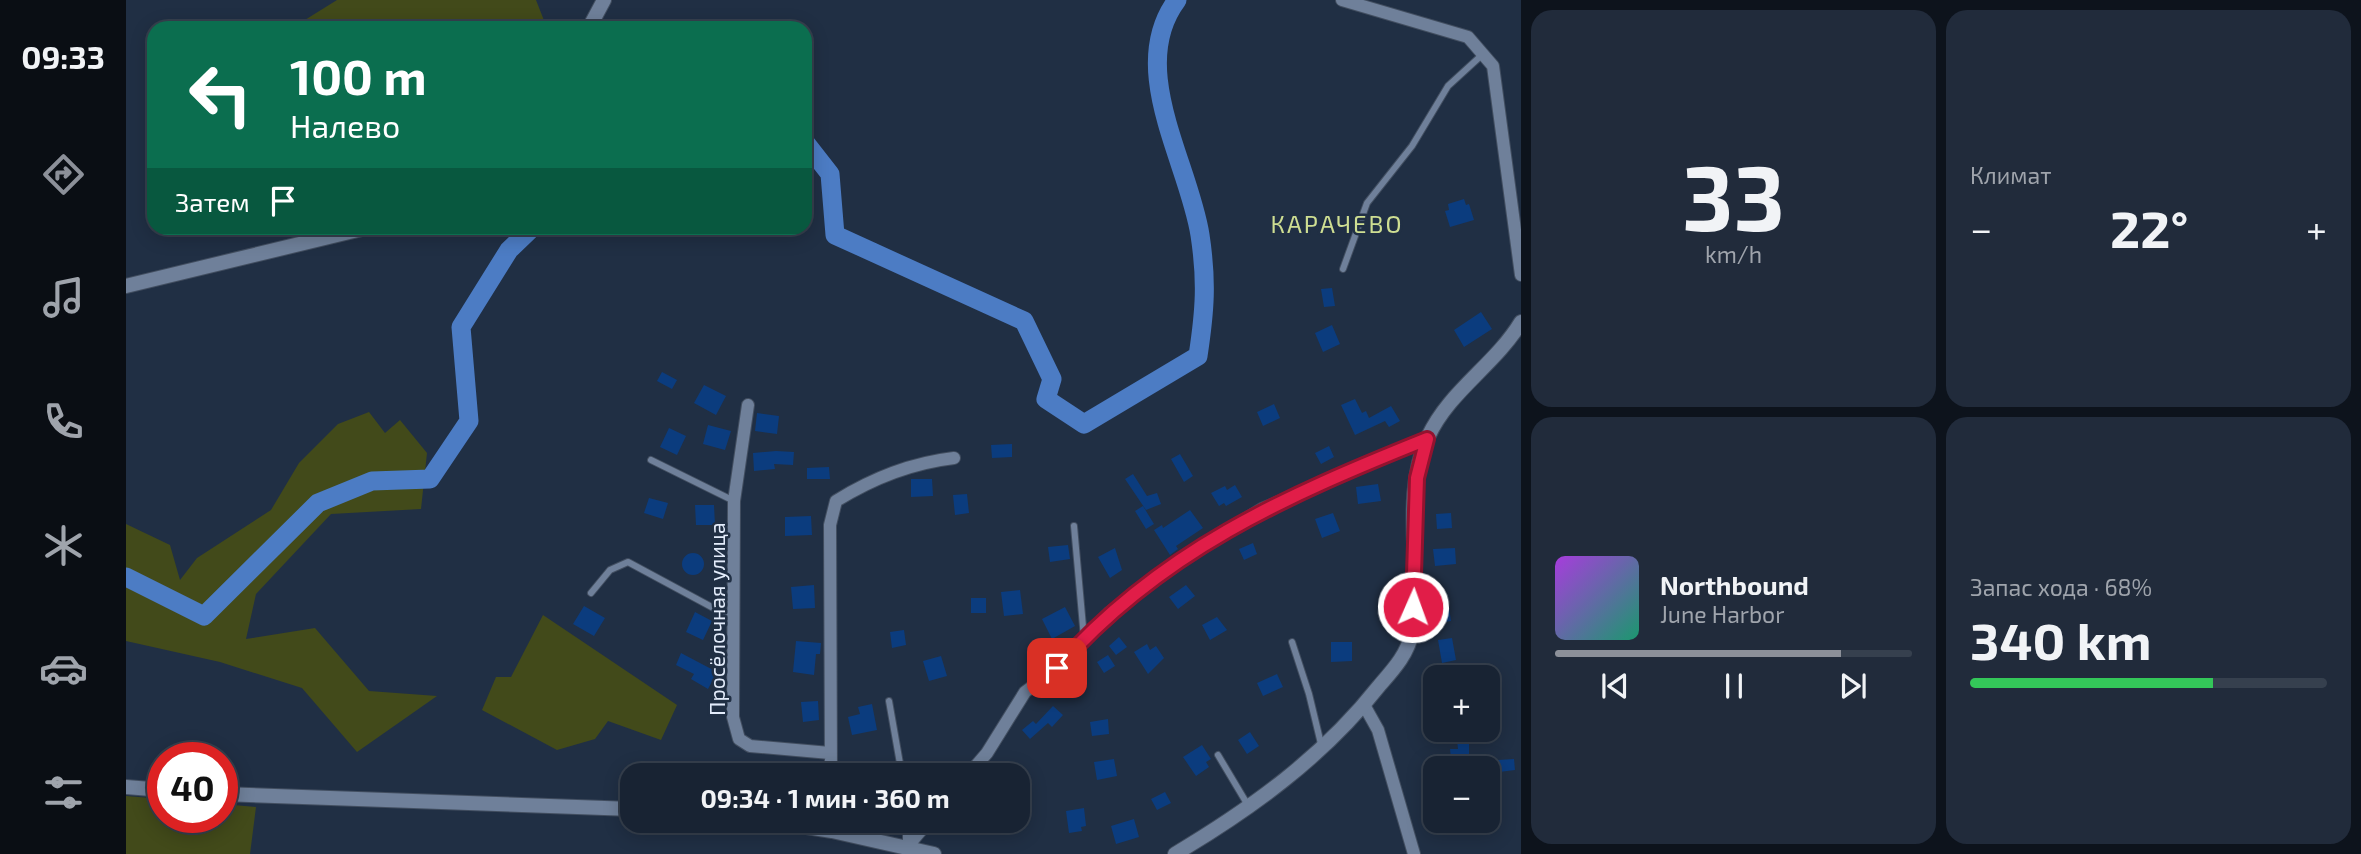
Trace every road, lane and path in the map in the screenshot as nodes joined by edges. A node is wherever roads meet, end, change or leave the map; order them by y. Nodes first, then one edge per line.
1 (604, 0) edge
2 (1342, 0) edge
3 (593, 21) edge
4 (1483, 54) junction
5 (337, 235) edge
6 (1343, 269) dead end
7 (1521, 275) edge
8 (126, 286) edge
9 (1521, 322) edge
10 (748, 405) dead end
11 (1427, 439) junction
12 (954, 458) dead end
13 (651, 460) dead end
14 (734, 501) junction
15 (1074, 526) dead end
16 (591, 593) dead end
17 (734, 613) junction
18 (1084, 638) junction
19 (1292, 642) dead end
20 (889, 701) dead end
21 (1364, 705) junction
22 (1323, 750) junction
23 (830, 753) junction
24 (1218, 755) dead end
25 (830, 763) edge
26 (900, 763) edge
27 (978, 763) edge
28 (126, 787) edge
29 (147, 789) edge
30 (238, 795) edge
31 (1249, 807) junction
32 (620, 809) edge
33 (856, 833) edge
34 (906, 833) edge
35 (919, 833) edge
36 (906, 848) junction
37 (934, 854) edge
38 (1175, 854) edge
39 (1414, 854) edge

1 - 3 street
2 - 4 street
4 - 6 lane
4 - 7 street
5 - 8 street
9 - 11 street
10 - 14 street, Просёлочная улица
11 - 18 street
11 - 21 street
12 - 23 street
13 - 14 lane
14 - 17 street, Просёлочная улица
15 - 18 lane
16 - 17 lane
17 - 23 street, Просёлочная улица
18 - 27 street
19 - 22 lane
20 - 26 lane
21 - 22 street
21 - 39 street
22 - 31 street
23 - 25 street
24 - 31 lane
28 - 29 street
30 - 32 street
31 - 38 street
33 - 36 street
34 - 36 lane
35 - 36 street
36 - 37 street

